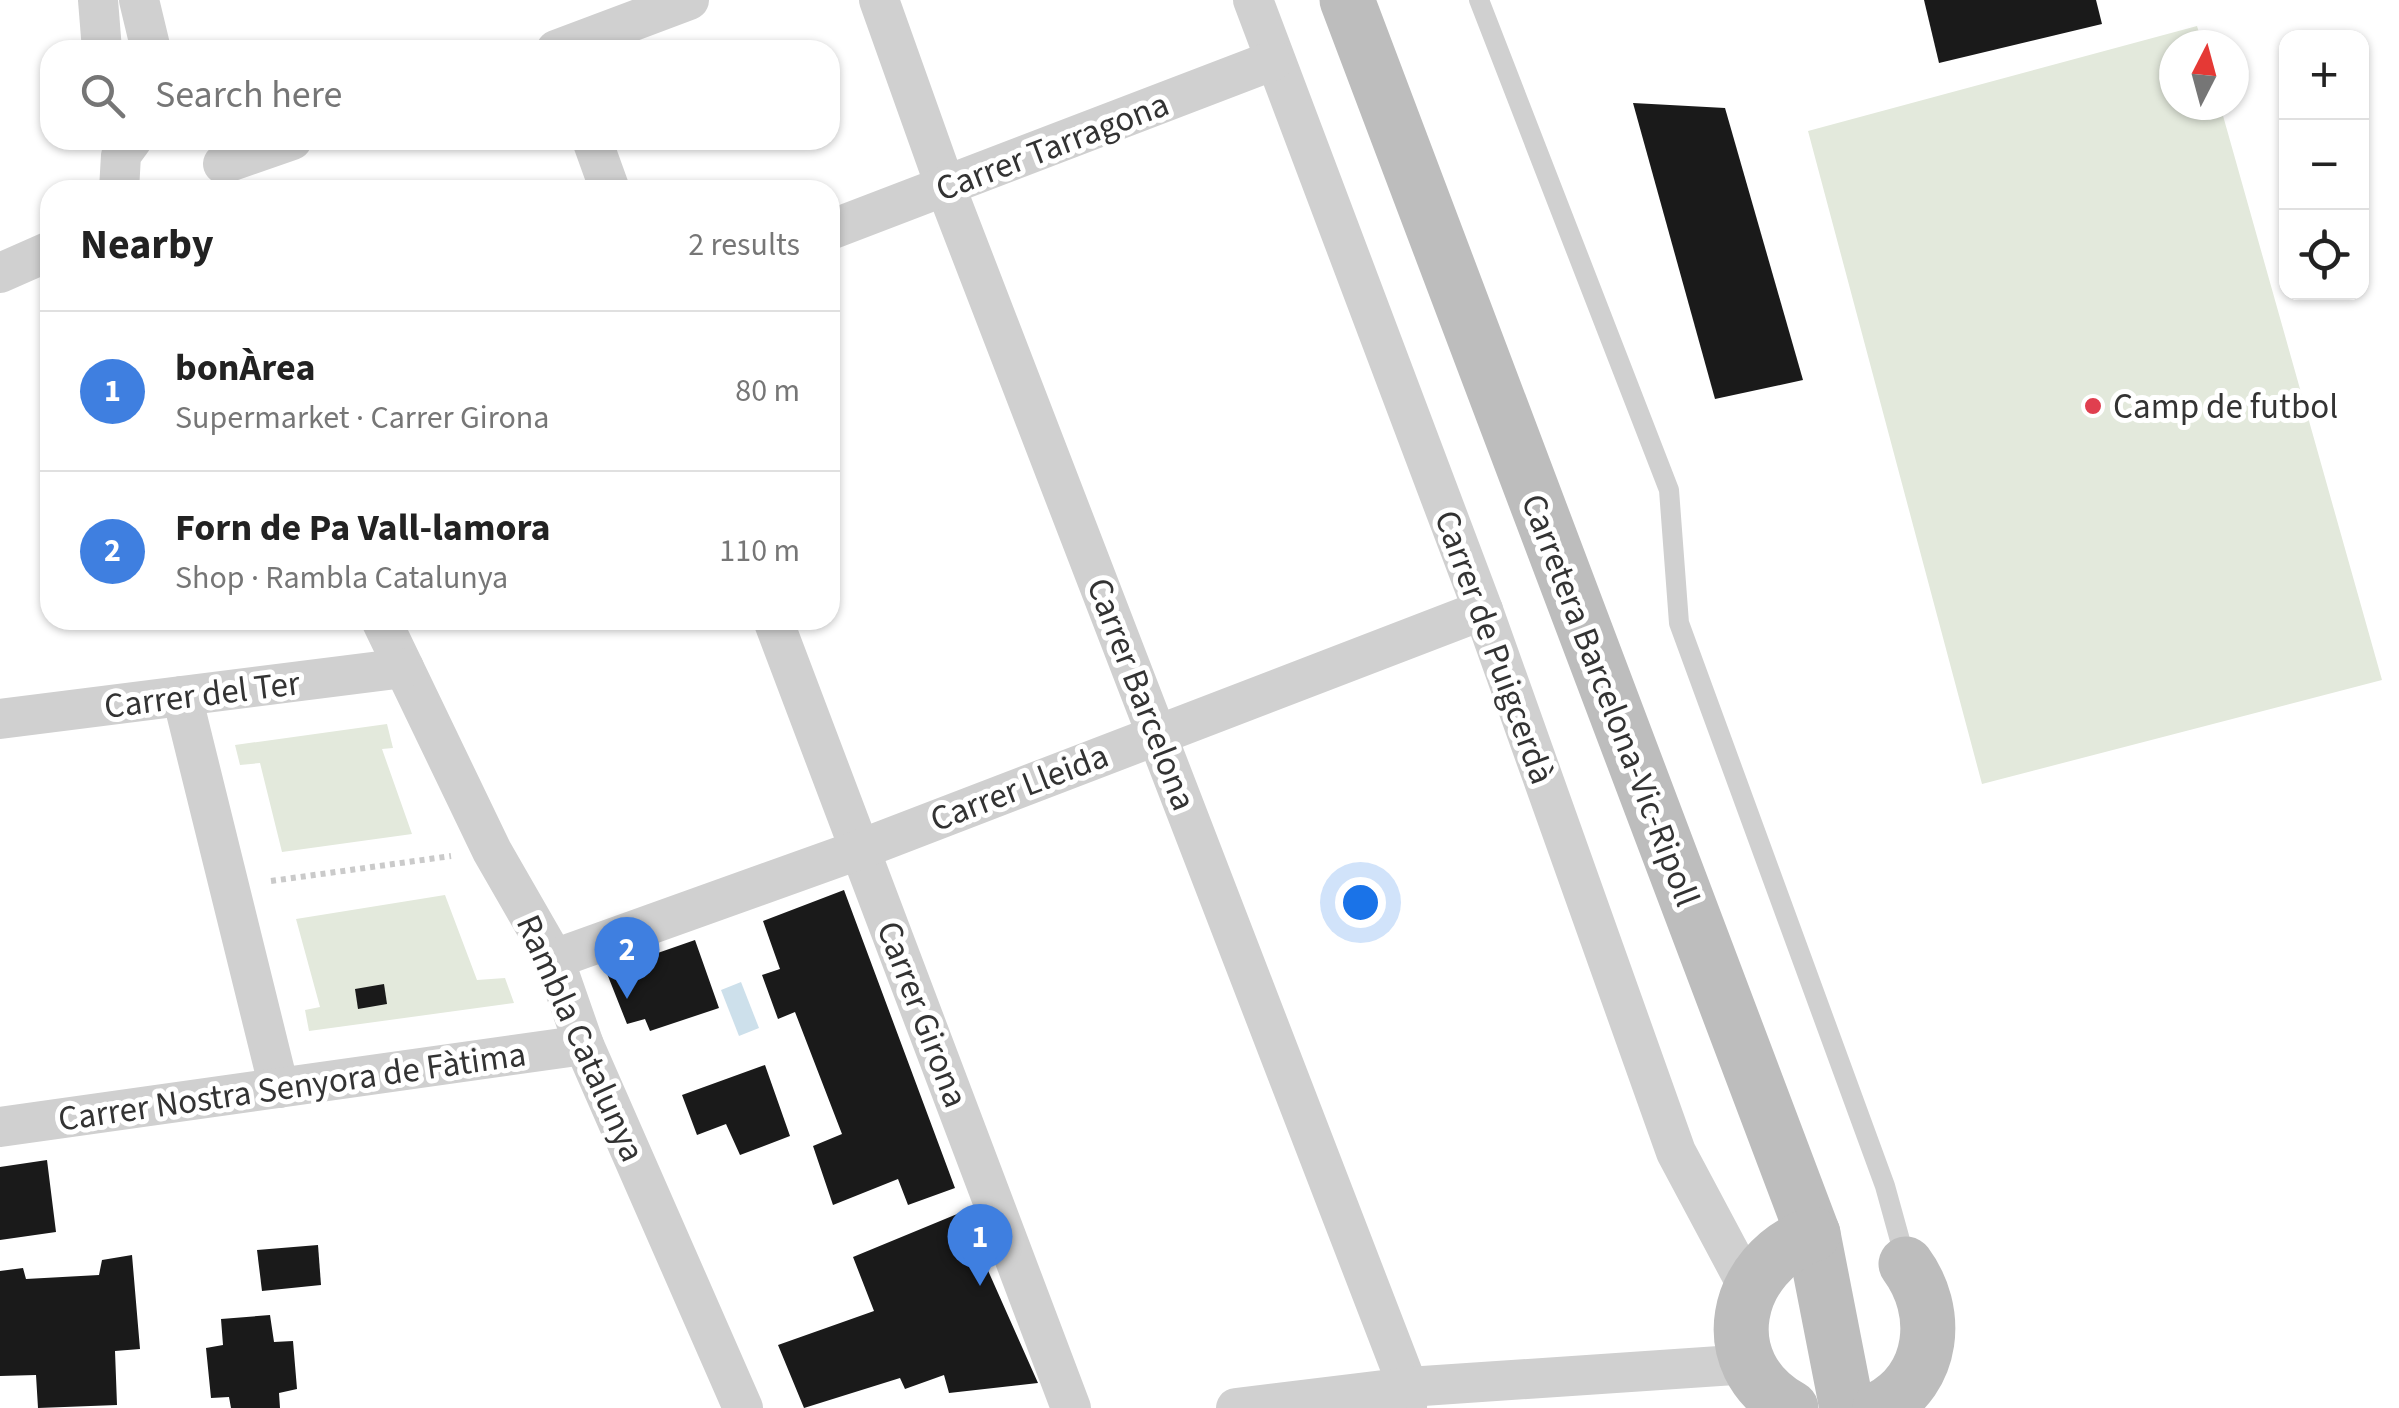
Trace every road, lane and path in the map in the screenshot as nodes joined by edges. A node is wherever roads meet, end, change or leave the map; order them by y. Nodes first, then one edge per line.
1 (98, 0) edge
2 (139, 0) edge
3 (689, 0) edge
4 (880, 0) edge
5 (1253, 0) edge
6 (1347, 0) edge
7 (1478, 0) edge
8 (101, 40) edge
9 (149, 40) edge
10 (584, 40) edge
11 (1274, 60) junction
12 (262, 150) edge
13 (596, 150) edge
14 (217, 165) edge
15 (606, 180) edge
16 (946, 188) junction
17 (840, 226) edge
18 (40, 255) edge
19 (0, 273) edge
20 (1483, 610) junction
21 (386, 630) edge
22 (777, 630) edge
23 (404, 668) junction
24 (182, 696) junction
25 (0, 719) edge
26 (1158, 733) junction
27 (861, 849) junction
28 (492, 851) junction
29 (230, 887) junction
30 (554, 960) junction
31 (584, 1045) junction
32 (280, 1088) junction
33 (0, 1127) edge
34 (1814, 1234) junction
35 (1906, 1264) joint
36 (1748, 1288) junction
37 (1749, 1364) junction
38 (1910, 1386) edge
39 (1408, 1397) edge
40 (744, 1408) edge
41 (1071, 1408) edge
42 (1236, 1408) edge
43 (1791, 1408) edge
44 (1847, 1408) edge

1 - 8 street
2 - 9 street
3 - 10 street
4 - 16 street, Carrer Barcelona
5 - 11 street, Carrer de Puigcerdà
6 - 34 street, Carretera Barcelona-Vic-Ripoll
7 - 35 lane
11 - 16 street, Carrer Tarragona
11 - 20 street, Carrer de Puigcerdà
12 - 14 street
13 - 15 street
16 - 17 street, Carrer Tarragona
16 - 26 street, Carrer Barcelona
18 - 19 street
20 - 26 street, Carrer Lleida
20 - 36 street, Carrer de Puigcerdà
21 - 23 street, Rambla Catalunya
22 - 27 street, Carrer Girona
23 - 24 street, Carrer del Ter
23 - 28 street, Rambla Catalunya
24 - 25 street, Carrer del Ter
24 - 29 street
26 - 27 street, Carrer Lleida
26 - 39 street, Carrer Barcelona
27 - 30 street, Carrer Lleida
27 - 41 street, Carrer Girona
28 - 29 path
28 - 30 street, Rambla Catalunya
29 - 32 street
30 - 31 street, Rambla Catalunya
31 - 32 street, Carrer Nostra Senyora de Fàtima
31 - 40 street, Rambla Catalunya
32 - 33 street, Carrer Nostra Senyora de Fàtima
34 - 36 street
34 - 44 street, Carretera Barcelona-Vic-Ripoll
35 - 38 street
36 - 37 street
37 - 39 street
37 - 43 street
39 - 42 street

